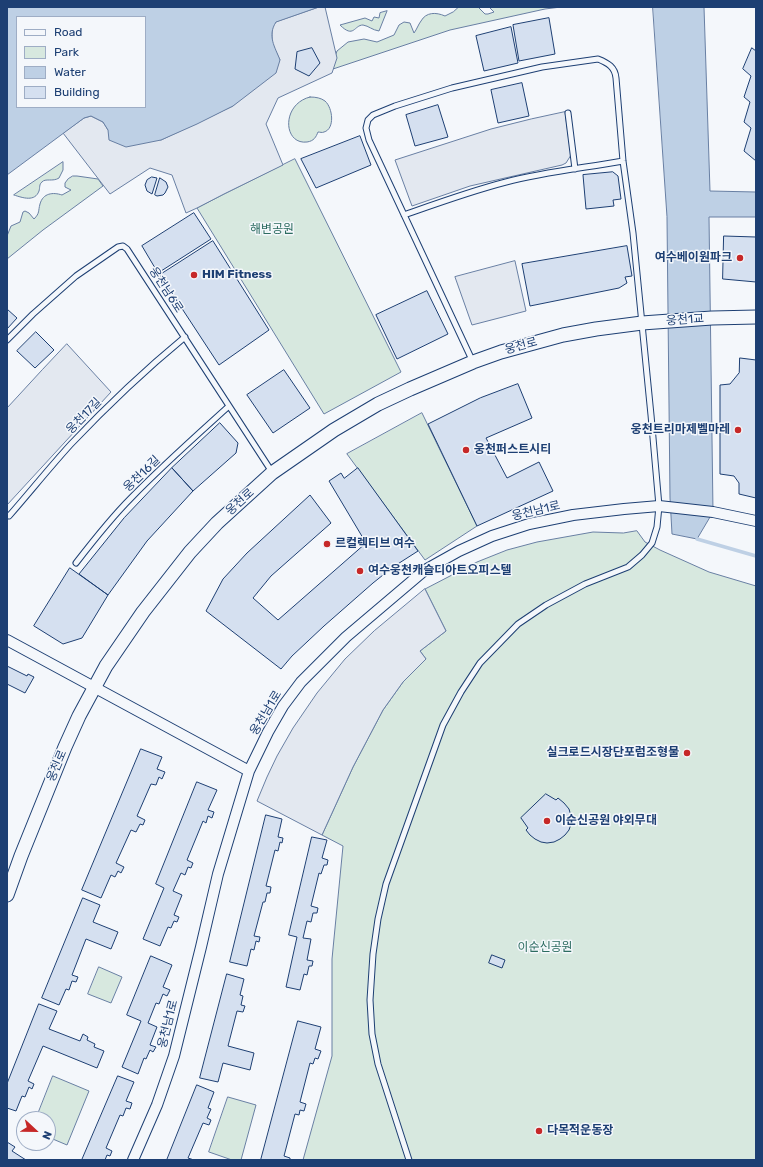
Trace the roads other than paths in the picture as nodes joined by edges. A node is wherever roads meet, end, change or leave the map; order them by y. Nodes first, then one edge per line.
1 (568, 113) dead end
2 (623, 161) junction
3 (575, 169) junction
4 (404, 215) junction
5 (756, 317) edge
6 (657, 322) joint
7 (642, 323) junction
8 (185, 337) junction
9 (7, 340) edge
10 (473, 362) junction
11 (229, 406) junction
12 (272, 473) junction
13 (663, 507) junction
14 (7, 515) edge
15 (756, 521) edge
16 (76, 563) dead end
17 (7, 640) edge
18 (94, 688) junction
19 (249, 771) junction
20 (7, 895) edge
21 (133, 1160) edge
22 (409, 1160) edge

1 - 3 lane
2 - 3 lane
2 - 4 lane
2 - 7 lane
3 - 4 lane
4 - 10 lane
5 - 6 street, 웅천1교
6 - 7 street, 웅천로
7 - 10 street, 웅천로
7 - 13 lane
8 - 9 lane, 웅천남6로
8 - 11 lane, 웅천남6로
8 - 14 lane, 웅천17길
10 - 12 street, 웅천로
11 - 12 lane, 웅천남6로
11 - 16 lane, 웅천16길
12 - 18 street, 웅천로
13 - 15 street, 웅천남1로
13 - 19 street, 웅천남1로
13 - 22 lane
17 - 18 street
18 - 19 street
18 - 20 street, 웅천로
19 - 21 street, 웅천남1로

